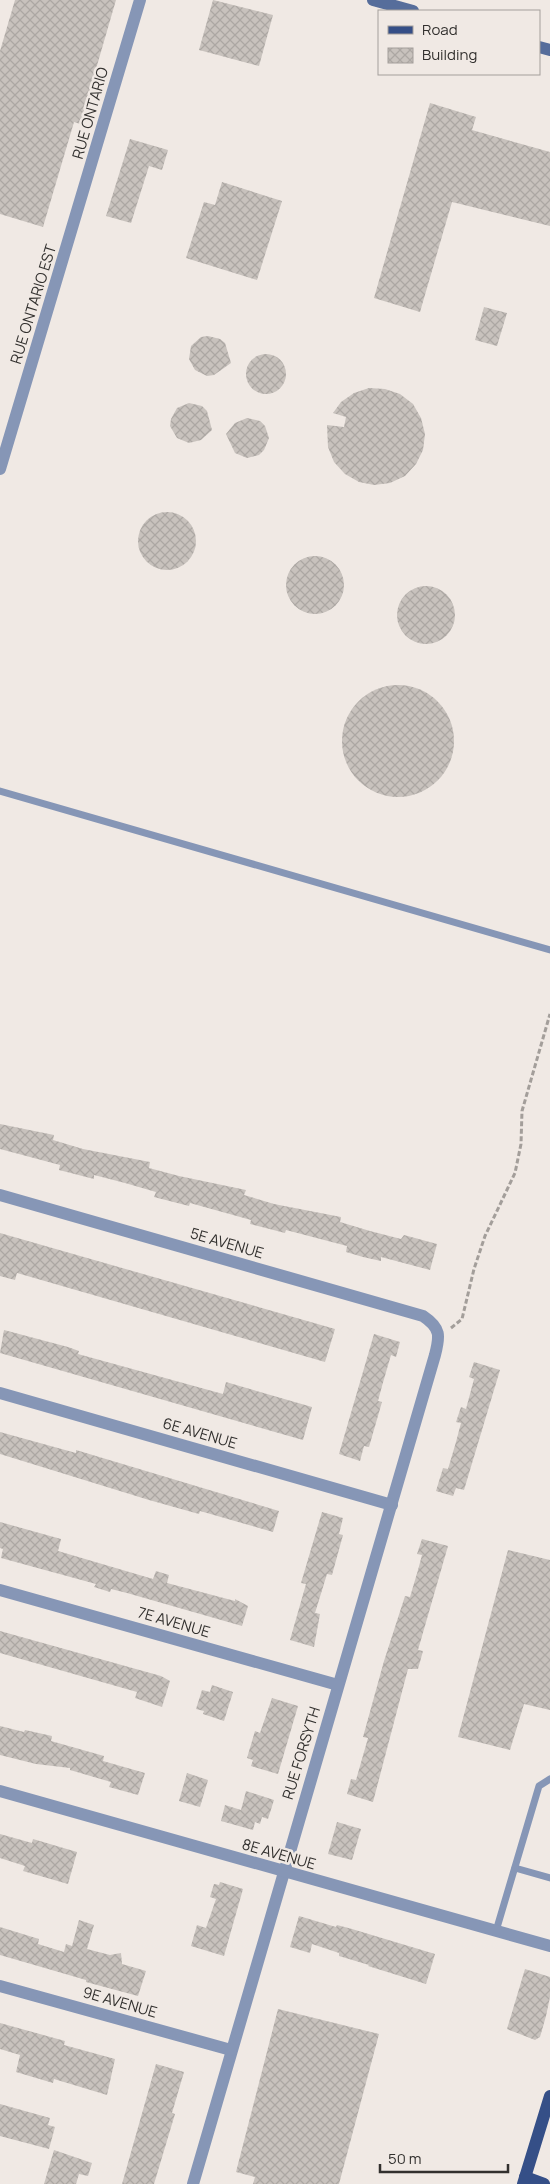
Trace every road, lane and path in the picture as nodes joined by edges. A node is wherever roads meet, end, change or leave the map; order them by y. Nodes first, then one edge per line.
1 (140, 0) edge
2 (373, 0) edge
3 (409, 10) edge
4 (71, 235) joint
5 (0, 469) edge
6 (0, 791) edge
7 (550, 950) edge
8 (550, 1014) edge
9 (0, 1195) edge
10 (444, 1330) junction
11 (0, 1393) edge
12 (392, 1505) junction
13 (0, 1590) edge
14 (338, 1685) junction
15 (550, 1779) edge
16 (0, 1791) edge
17 (515, 1868) junction
18 (283, 1872) junction
19 (550, 1878) edge
20 (496, 1932) junction
21 (550, 1946) edge
22 (0, 1986) edge
23 (231, 2050) junction
24 (550, 2096) edge
25 (524, 2180) edge
26 (193, 2184) edge
27 (544, 2184) edge

1 - 4 street, RUE ONTARIO
2 - 3 street
4 - 5 street, RUE ONTARIO EST
6 - 7 lane
8 - 10 path
9 - 10 street, 5E AVENUE
10 - 12 street, RUE FORSYTH
11 - 12 street, 6E AVENUE
12 - 14 street, RUE FORSYTH
13 - 14 street, 7E AVENUE
14 - 18 street, RUE FORSYTH
15 - 17 lane
16 - 18 street, 8E AVENUE
17 - 19 lane
17 - 20 lane
18 - 20 street, 8E AVENUE
18 - 23 street, RUE FORSYTH
20 - 21 street, 8E AVENUE
22 - 23 street, 9E AVENUE
23 - 26 street, RUE FORSYTH
24 - 25 main road
25 - 27 main road

